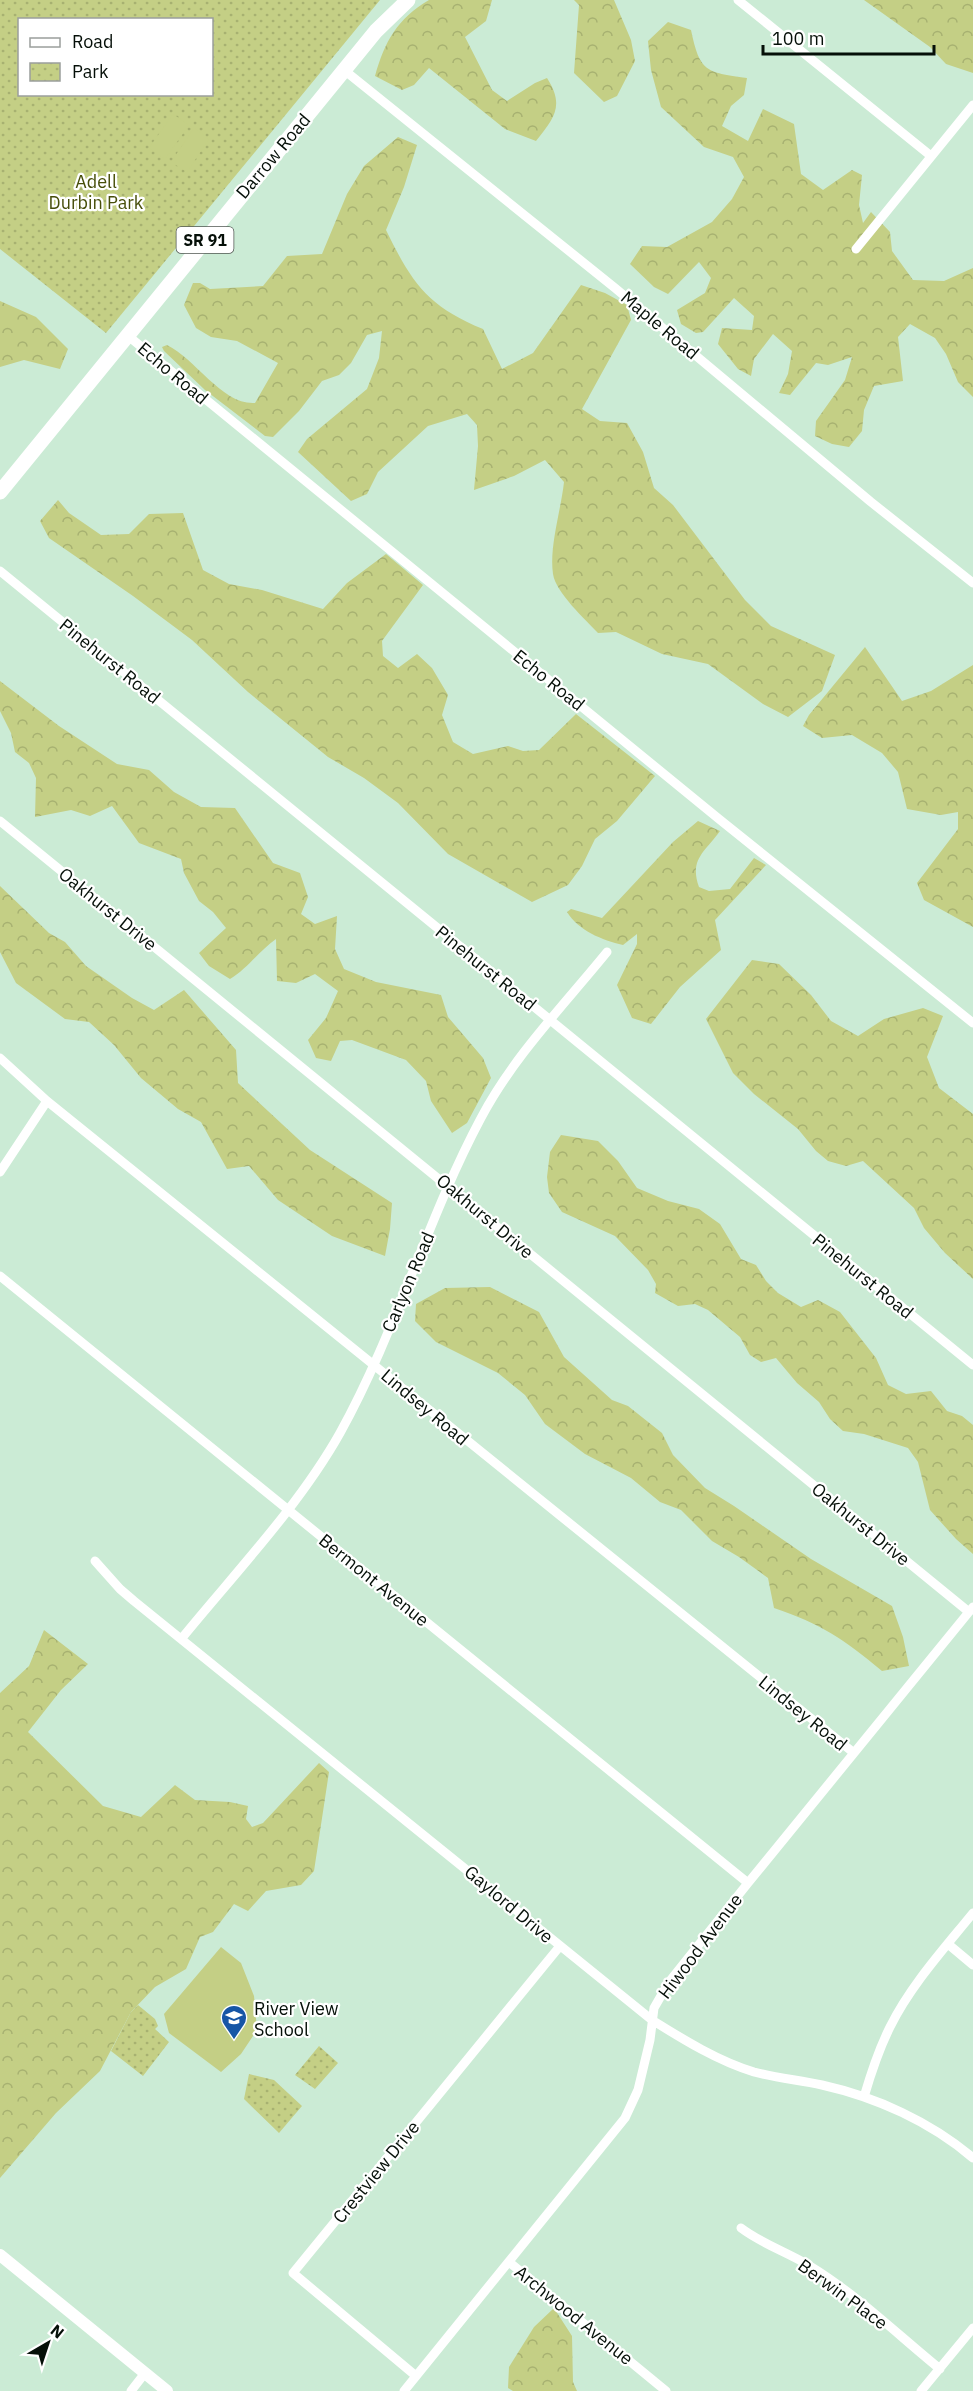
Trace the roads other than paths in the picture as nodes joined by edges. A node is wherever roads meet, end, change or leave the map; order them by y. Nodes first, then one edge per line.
1 (408, 0) edge
2 (738, 0) edge
3 (344, 70) junction
4 (973, 105) edge
5 (931, 156) junction
6 (856, 249) dead end
7 (127, 335) junction
8 (3, 488) edge
9 (0, 571) edge
10 (973, 583) edge
11 (0, 821) edge
12 (607, 952) dead end
13 (550, 1021) junction
14 (973, 1023) edge
15 (0, 1058) edge
16 (47, 1101) junction
17 (0, 1172) edge
18 (448, 1185) junction
19 (0, 1276) edge
20 (373, 1364) junction
21 (973, 1365) edge
22 (287, 1510) junction
23 (95, 1561) dead end
24 (971, 1609) edge
25 (182, 1638) junction
26 (854, 1753) junction
27 (747, 1883) junction
28 (973, 1913) edge
29 (948, 1944) junction
30 (560, 1946) junction
31 (973, 1965) edge
32 (652, 2020) junction
33 (864, 2097) junction
34 (973, 2158) edge
35 (741, 2228) dead end
36 (0, 2255) edge
37 (509, 2262) junction
38 (973, 2328) edge
39 (940, 2369) junction
40 (145, 2373) junction
41 (416, 2376) junction
42 (131, 2391) edge
43 (167, 2391) edge
44 (404, 2391) edge
45 (666, 2391) edge
46 (921, 2391) edge

1 - 3 main road, Darrow Road / SR 91
2 - 5 street
3 - 7 main road, Darrow Road / SR 91
3 - 10 street, Maple Road
4 - 5 street
5 - 6 street
7 - 8 main road, Darrow Road / SR 91
7 - 14 street, Echo Road
9 - 13 street, Pinehurst Road
11 - 18 street, Oakhurst Drive
12 - 13 street, Carlyon Road
13 - 18 street, Carlyon Road
13 - 21 street, Pinehurst Road
15 - 16 street, Lindsey Road
16 - 17 street
16 - 20 street, Lindsey Road
18 - 20 street, Carlyon Road
18 - 24 street, Oakhurst Drive
19 - 22 street, Bermont Avenue
20 - 22 street, Carlyon Road
20 - 26 street, Lindsey Road
22 - 25 street, Carlyon Road
22 - 27 street, Bermont Avenue
23 - 25 street, Gaylord Drive
24 - 26 street, Hiwood Avenue
25 - 30 street, Gaylord Drive
26 - 27 street, Hiwood Avenue
27 - 32 street, Hiwood Avenue
28 - 29 street
29 - 31 street
29 - 33 street
30 - 32 street, Gaylord Drive
30 - 41 street, Crestview Drive
32 - 33 street, Gaylord Drive
32 - 37 street, Hiwood Avenue
33 - 34 street, Gaylord Drive
35 - 39 street, Berwin Place
36 - 40 street
37 - 41 street, Hiwood Avenue
37 - 45 street, Archwood Avenue
38 - 39 street
39 - 46 street
40 - 42 street
40 - 43 street
41 - 44 street, Hiwood Avenue

